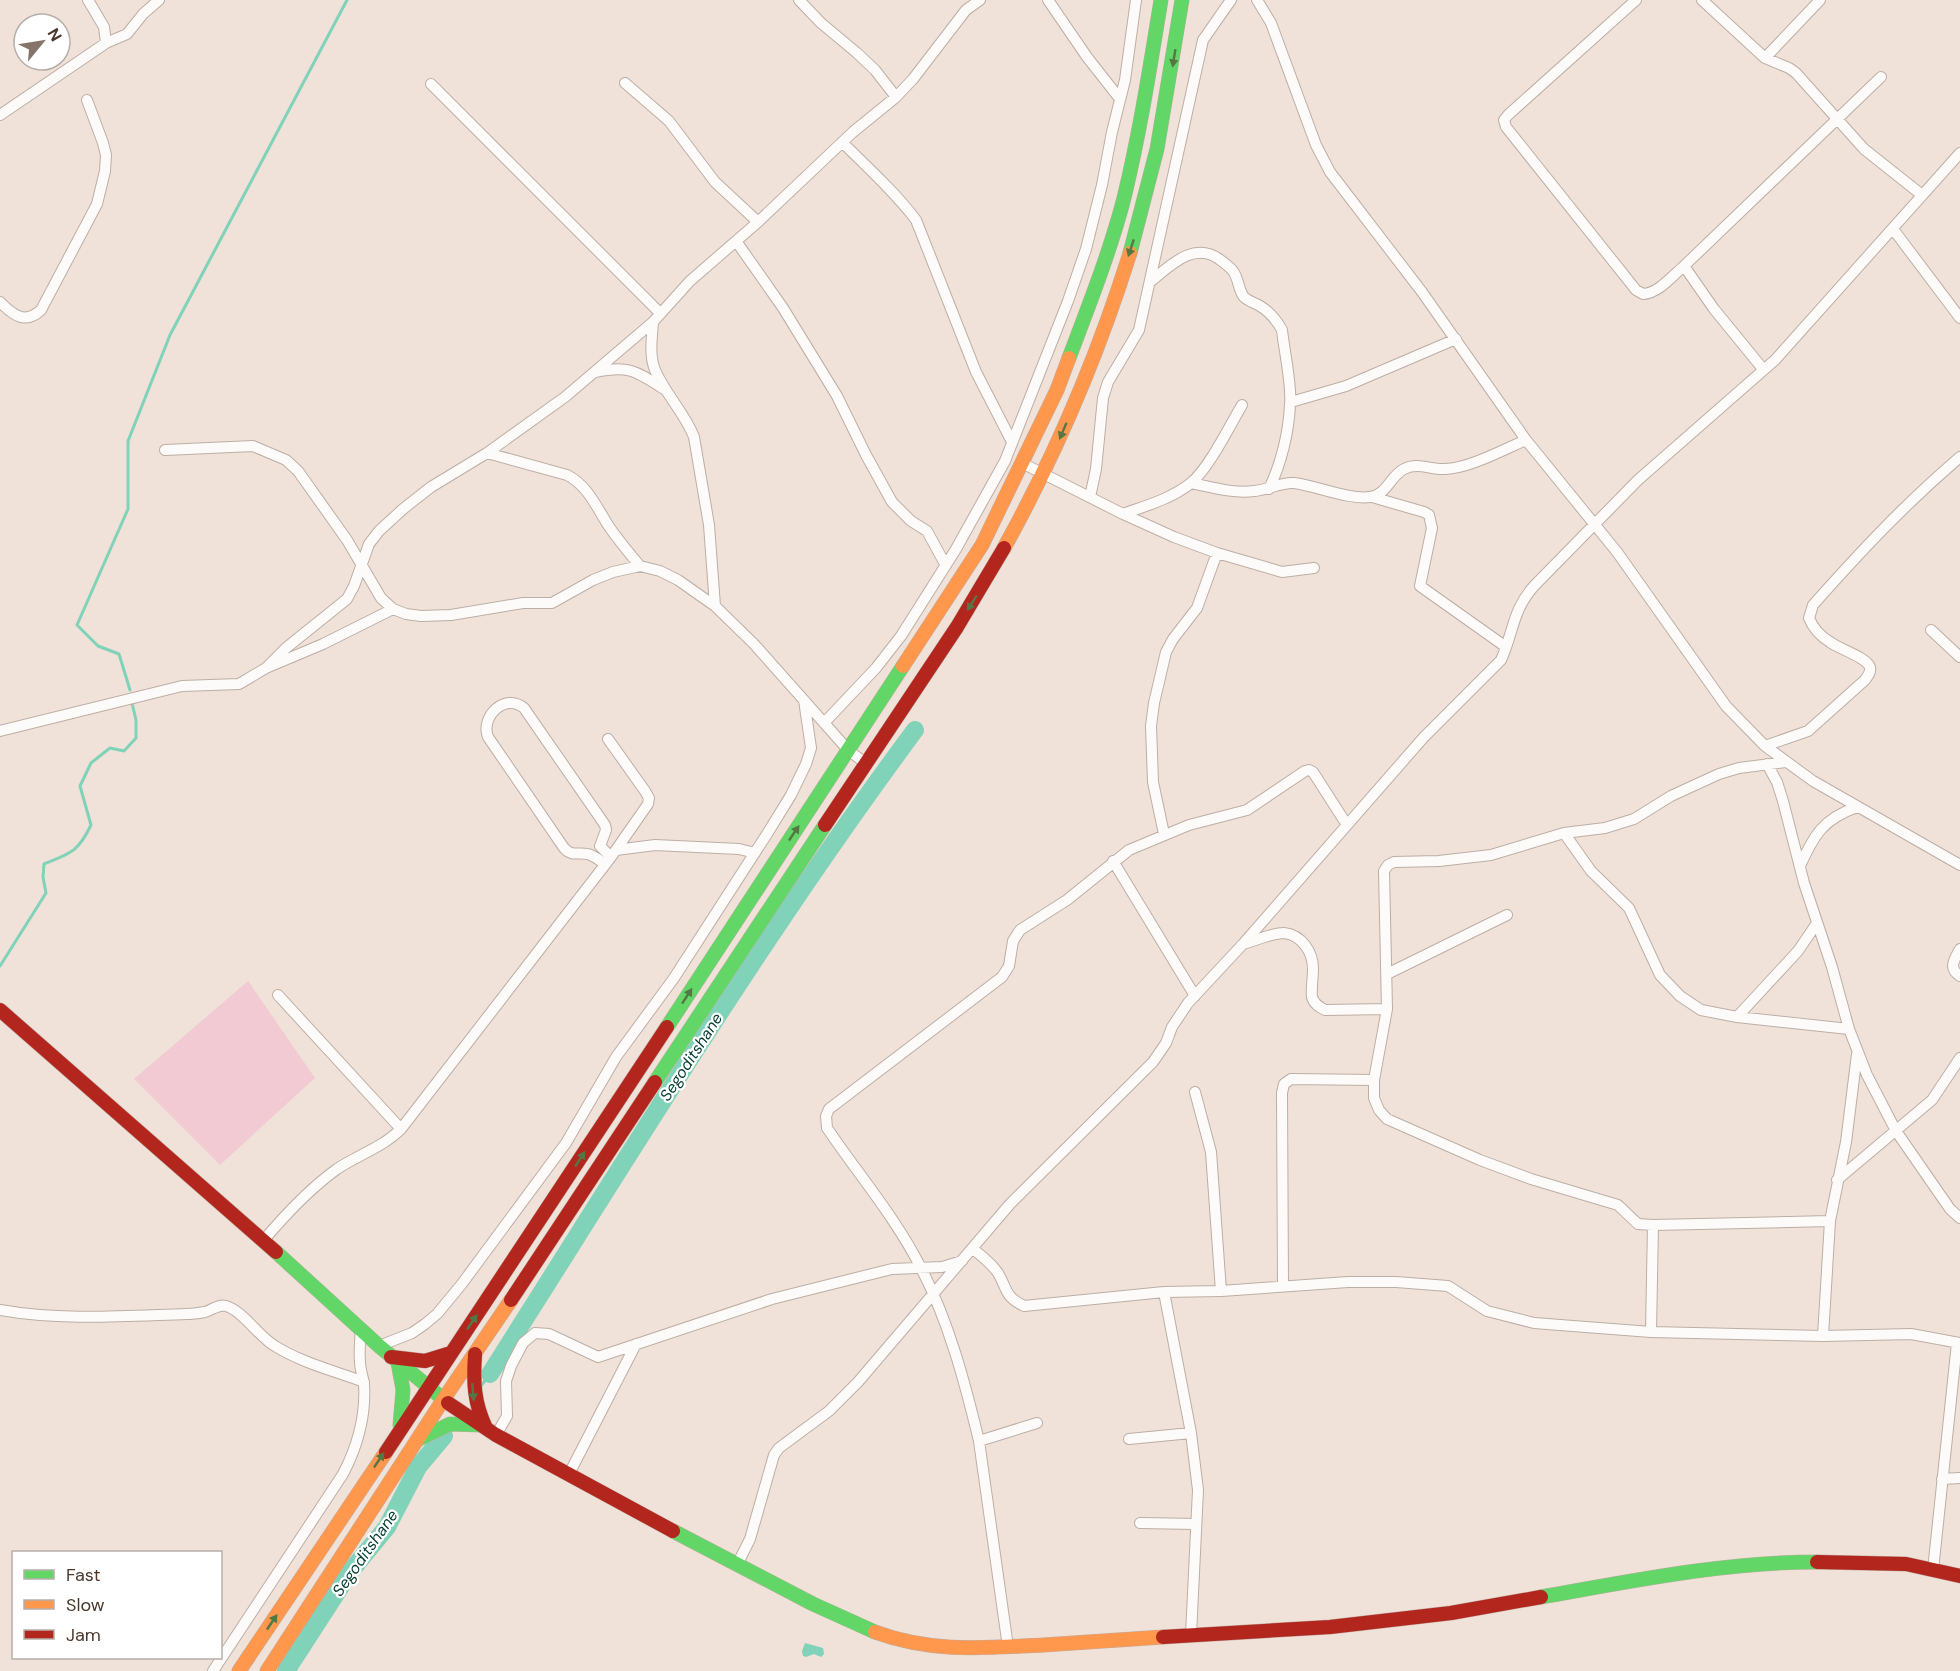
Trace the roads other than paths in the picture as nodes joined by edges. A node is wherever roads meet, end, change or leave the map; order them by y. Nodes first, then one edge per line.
1 (88, 0) edge
2 (159, 0) edge
3 (799, 0) edge
4 (980, 0) edge
5 (1048, 0) edge
6 (1136, 0) edge
7 (1161, 0) edge
8 (1182, 0) edge
9 (1231, 0) edge
10 (1257, 0) edge
11 (1636, 0) edge
12 (1702, 0) edge
13 (1820, 0) edge
14 (106, 43) junction
15 (1765, 58) junction
16 (1881, 77) dead end
17 (625, 83) dead end
18 (431, 84) dead end
19 (896, 97) junction
20 (1120, 99) junction
21 (87, 100) dead end
22 (0, 116) edge
23 (1838, 121) junction
24 (842, 142) junction
25 (1960, 153) edge
26 (1922, 195) junction
27 (758, 222) junction
28 (1893, 229) junction
29 (736, 241) junction
30 (1684, 266) junction
31 (1150, 282) junction
32 (0, 302) edge
33 (656, 318) junction
34 (1960, 318) edge
35 (1456, 339) junction
36 (1763, 369) junction
37 (592, 373) junction
38 (665, 390) junction
39 (1291, 402) junction
40 (1242, 405) dead end
41 (1526, 440) junction
42 (1012, 442) junction
43 (165, 450) dead end
44 (487, 453) junction
45 (1960, 457) edge
46 (1022, 463) junction
47 (1044, 473) junction
48 (1191, 483) junction
49 (1269, 489) junction
50 (1090, 497) junction
51 (1372, 497) junction
52 (1123, 514) junction
53 (1596, 525) junction
54 (1217, 553) junction
55 (360, 564) junction
56 (945, 564) junction
57 (640, 566) junction
58 (1314, 568) dead end
59 (715, 606) junction
60 (393, 609) junction
61 (1931, 630) dead end
62 (1506, 647) junction
63 (1960, 657) edge
64 (266, 668) junction
65 (892, 685) junction
66 (910, 698) junction
67 (804, 699) junction
68 (824, 723) junction
69 (0, 731) edge
70 (609, 739) dead end
71 (1765, 746) junction
72 (849, 751) junction
73 (1786, 762) junction
74 (867, 764) junction
75 (1767, 764) junction
76 (1857, 807) junction
77 (1347, 825) junction
78 (1564, 833) junction
79 (1164, 834) junction
80 (754, 853) junction
81 (611, 857) junction
82 (1113, 861) junction
83 (1960, 865) edge
84 (1800, 866) junction
85 (1507, 915) dead end
86 (1817, 923) junction
87 (1243, 944) junction
88 (1960, 949) edge
89 (1387, 974) junction
90 (1960, 976) edge
91 (278, 995) dead end
92 (1195, 996) junction
93 (1387, 1009) junction
94 (1, 1013) edge
95 (1737, 1017) junction
96 (1848, 1029) junction
97 (1857, 1050) junction
98 (1960, 1058) edge
99 (1374, 1080) junction
100 (1195, 1092) dead end
101 (401, 1129) junction
102 (1896, 1131) junction
103 (1837, 1180) junction
104 (1960, 1218) edge
105 (1830, 1221) junction
106 (1653, 1225) junction
107 (263, 1241) junction
108 (973, 1249) junction
109 (963, 1261) junction
110 (921, 1267) junction
111 (1283, 1286) junction
112 (1221, 1291) junction
113 (1164, 1292) junction
114 (934, 1294) junction
115 (0, 1310) edge
116 (360, 1329) junction
117 (1651, 1332) junction
118 (1823, 1336) junction
119 (1959, 1343) edge
120 (636, 1344) junction
121 (379, 1346) junction
122 (451, 1353) junction
123 (475, 1353) junction
124 (395, 1360) junction
125 (364, 1382) junction
126 (429, 1388) junction
127 (443, 1400) junction
128 (1037, 1423) dead end
129 (399, 1429) junction
130 (488, 1429) junction
131 (1191, 1433) junction
132 (418, 1439) junction
133 (1129, 1439) dead end
134 (979, 1441) junction
135 (569, 1474) junction
136 (1960, 1478) edge
137 (1942, 1479) junction
138 (1140, 1523) dead end
139 (1196, 1524) junction
140 (737, 1565) junction
141 (1933, 1570) junction
142 (1960, 1576) edge
143 (1191, 1635) junction
144 (1008, 1647) junction
145 (222, 1657) edge
146 (239, 1671) edge
147 (267, 1671) edge

1 - 14 street
2 - 14 street
3 - 19 street
4 - 19 street
5 - 20 street
6 - 20 street
7 - 46 main road
8 -> 47 main road
9 - 31 street
10 - 35 street
11 - 30 street
12 - 15 street
13 - 15 street
14 - 22 street
15 - 23 street
16 - 23 street
17 - 27 street
18 - 33 street
19 - 24 street
20 - 42 street
21 - 32 street
23 - 26 street
23 - 30 street
24 - 27 street
24 - 42 street
25 - 26 street
26 - 28 street
27 - 29 street
28 - 34 street
28 - 36 street
29 - 33 street
29 - 56 street
30 - 36 street
31 - 39 street
31 - 50 street
33 - 37 street
33 - 38 street
35 - 39 street
35 - 41 street
36 - 53 street
37 - 38 street
37 - 44 street
38 - 59 street
39 - 49 street
40 - 48 street
41 - 51 street
41 - 53 street
42 - 56 street
43 - 55 street
44 - 55 street
44 - 57 street
45 - 71 street
46 - 47 street
46 - 65 main road
47 - 50 street
47 -> 66 main road
48 - 49 street
48 - 52 street
49 - 51 street
50 - 52 street
51 - 62 street
52 - 54 street
53 - 62 street
53 - 71 street
54 - 58 street
54 - 79 street
55 - 60 street
55 - 64 street
56 - 68 street
57 - 59 street
57 - 60 street
59 - 67 street
60 - 64 street
61 - 63 street
62 - 77 street
64 - 69 street
65 - 66 main road
65 - 72 main road
66 - 74 main road
67 - 68 street
67 - 80 street
68 - 72 street
70 - 81 street
71 - 73 street
72 - 74 street
122 -> 72 main road
73 - 75 street
73 - 76 street
74 - 123 main road
75 - 78 street
75 - 84 street
76 - 83 street
76 - 84 street
77 - 79 street
77 - 87 street
78 - 89 street
78 - 95 street
79 - 82 street
80 - 81 street
80 - 121 street
81 - 81 street
81 - 101 street
82 - 92 street
82 - 110 street
84 - 86 street
85 - 89 street
86 - 95 street
86 - 96 street
87 - 92 street
87 - 93 street
88 - 90 street
89 - 93 street
91 - 101 street
92 - 108 street
93 - 99 street
94 - 107 main road
95 - 96 street
96 - 97 street
97 - 102 street
97 - 103 street
98 - 102 street
99 - 106 street
99 - 111 street
100 - 112 street
101 - 107 street
102 - 103 street
102 - 104 street
103 - 105 street
105 - 106 street
105 - 118 street
106 - 117 street
107 - 116 main road
108 - 109 street
108 - 113 street
109 - 110 street
109 - 114 street
110 - 114 street
110 - 120 street
111 - 112 street
111 - 117 street
112 - 113 street
113 - 131 street
114 - 134 street
114 - 140 street
115 - 125 street
116 - 121 main road
116 - 125 street
117 - 118 street
118 - 119 street
119 - 137 street
120 - 130 street
120 - 135 street
121 - 124 main road
122 - 124 main road
122 - 126 main road
123 - 127 main road
123 -> 130 main road
124 - 126 main road
124 - 129 main road
125 - 145 street
126 - 127 main road
126 - 129 main road
127 - 130 main road
127 - 132 main road
128 - 134 street
146 -> 129 main road
130 - 132 main road
130 - 135 main road
131 - 133 street
131 - 139 street
132 - 147 main road
134 - 144 street
135 - 140 main road
136 - 137 street
137 - 141 street
138 - 139 street
139 - 143 street
140 - 144 main road
141 - 142 main road
141 - 143 main road
143 - 144 main road

